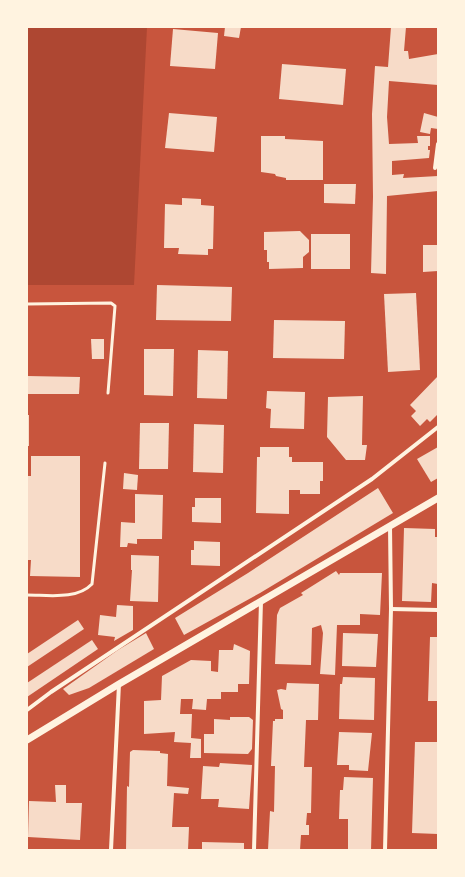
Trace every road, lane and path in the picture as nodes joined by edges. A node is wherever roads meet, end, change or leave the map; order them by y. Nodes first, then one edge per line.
1 (438, 144) edge
2 (435, 168) dead end
3 (27, 304) edge
4 (108, 393) dead end
5 (438, 427) edge
6 (105, 463) dead end
7 (438, 498) edge
8 (390, 526) junction
9 (27, 595) edge
10 (261, 601) junction
11 (391, 609) junction
12 (438, 610) edge
13 (119, 684) junction
14 (27, 710) edge
15 (27, 740) edge
16 (111, 850) edge
17 (254, 850) edge
18 (385, 850) edge

1 - 2 street
3 - 4 lane
5 - 14 street
6 - 9 lane
7 - 8 street
8 - 10 street
8 - 11 street
10 - 13 street
10 - 17 street
11 - 12 street
11 - 18 street
13 - 15 street
13 - 16 street

